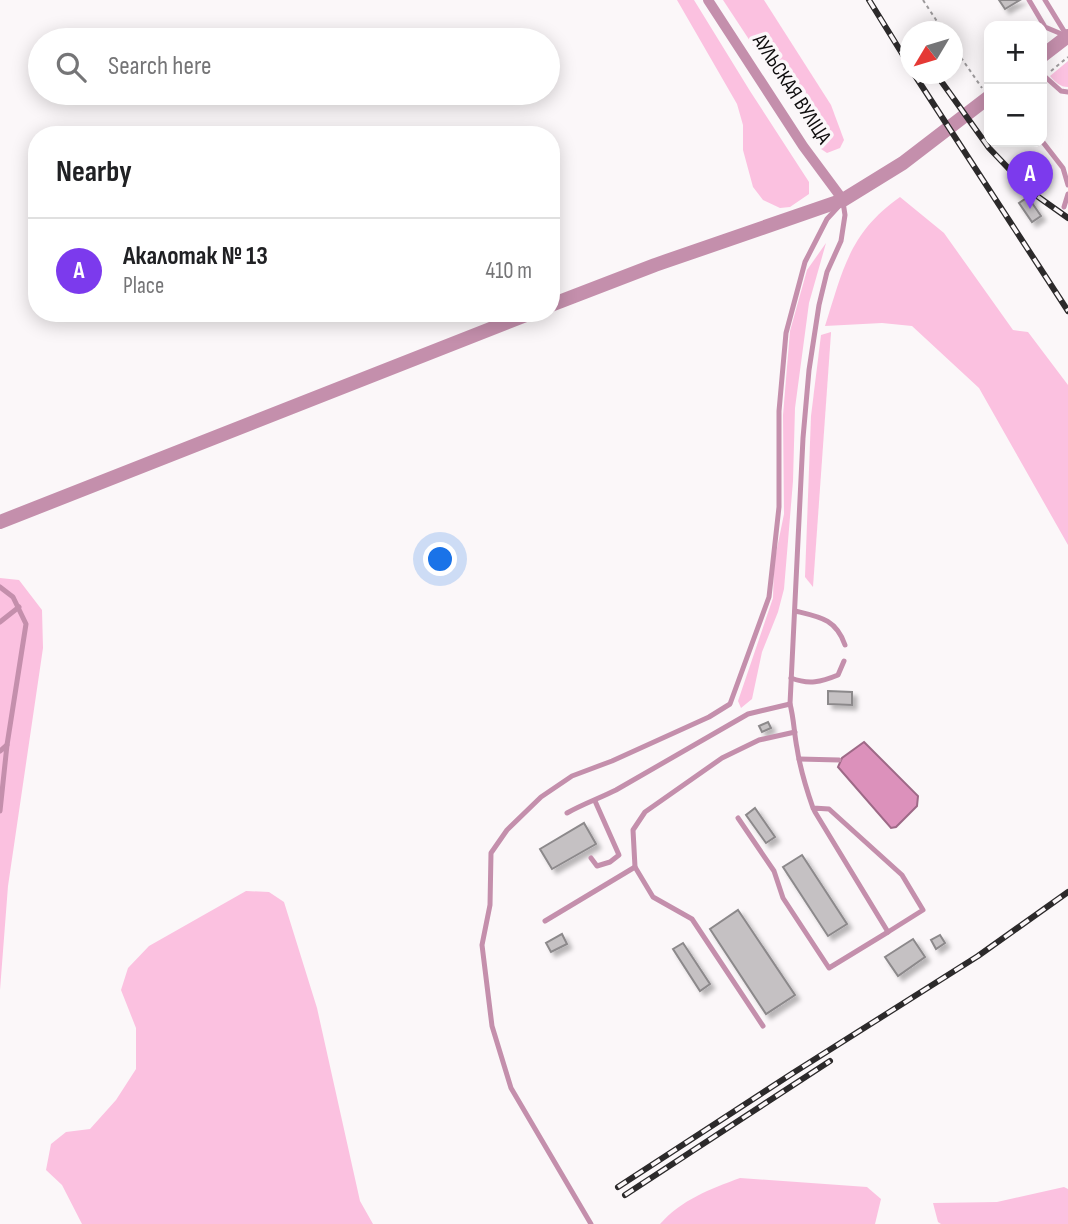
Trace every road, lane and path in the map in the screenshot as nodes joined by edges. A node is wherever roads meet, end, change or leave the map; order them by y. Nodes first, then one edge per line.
1 (708, 0) edge
2 (923, 0) edge
3 (1029, 0) edge
4 (1045, 0) edge
5 (937, 21) edge
6 (1068, 36) edge
7 (1047, 53) edge
8 (1068, 57) edge
9 (963, 60) edge
10 (1047, 72) edge
11 (1047, 79) edge
12 (984, 90) edge
13 (1068, 92) edge
14 (984, 101) edge
15 (1047, 147) edge
16 (1068, 185) edge
17 (1068, 194) edge
18 (843, 200) junction
19 (1064, 207) dead end
20 (560, 302) edge
21 (508, 322) edge
22 (0, 522) edge
23 (0, 587) edge
24 (19, 607) junction
25 (795, 611) junction
26 (0, 622) edge
27 (845, 645) dead end
28 (844, 661) dead end
29 (791, 678) junction
30 (790, 704) junction
31 (795, 733) junction
32 (7, 745) junction
33 (0, 751) edge
34 (799, 759) junction
35 (839, 760) dead end
36 (595, 801) junction
37 (813, 808) junction
38 (0, 811) edge
39 (568, 813) dead end
40 (738, 818) dead end
41 (591, 858) dead end
42 (635, 867) junction
43 (545, 921) dead end
44 (888, 932) junction
45 (763, 1026) dead end
46 (591, 1224) edge

1 - 18 street, АУЛЬСКАЯ ВУЛІЦА
2 - 5 path
3 - 6 lane
4 - 6 lane
6 - 7 street
8 - 10 path
9 - 12 path
11 - 13 lane
14 - 18 street
15 - 16 lane
17 - 19 lane
18 - 20 street
18 - 25 lane
18 - 46 lane
21 - 22 street
23 - 24 lane
24 - 26 lane
24 - 32 lane
25 - 27 lane
25 - 29 lane
28 - 29 lane
29 - 30 lane
30 - 31 lane
30 - 36 lane
31 - 34 lane
31 - 42 lane
32 - 33 lane
32 - 38 lane
34 - 35 lane
34 - 37 lane
36 - 39 lane
36 - 41 lane
37 - 44 lane
37 - 44 lane
40 - 44 lane
42 - 43 lane
42 - 45 lane

